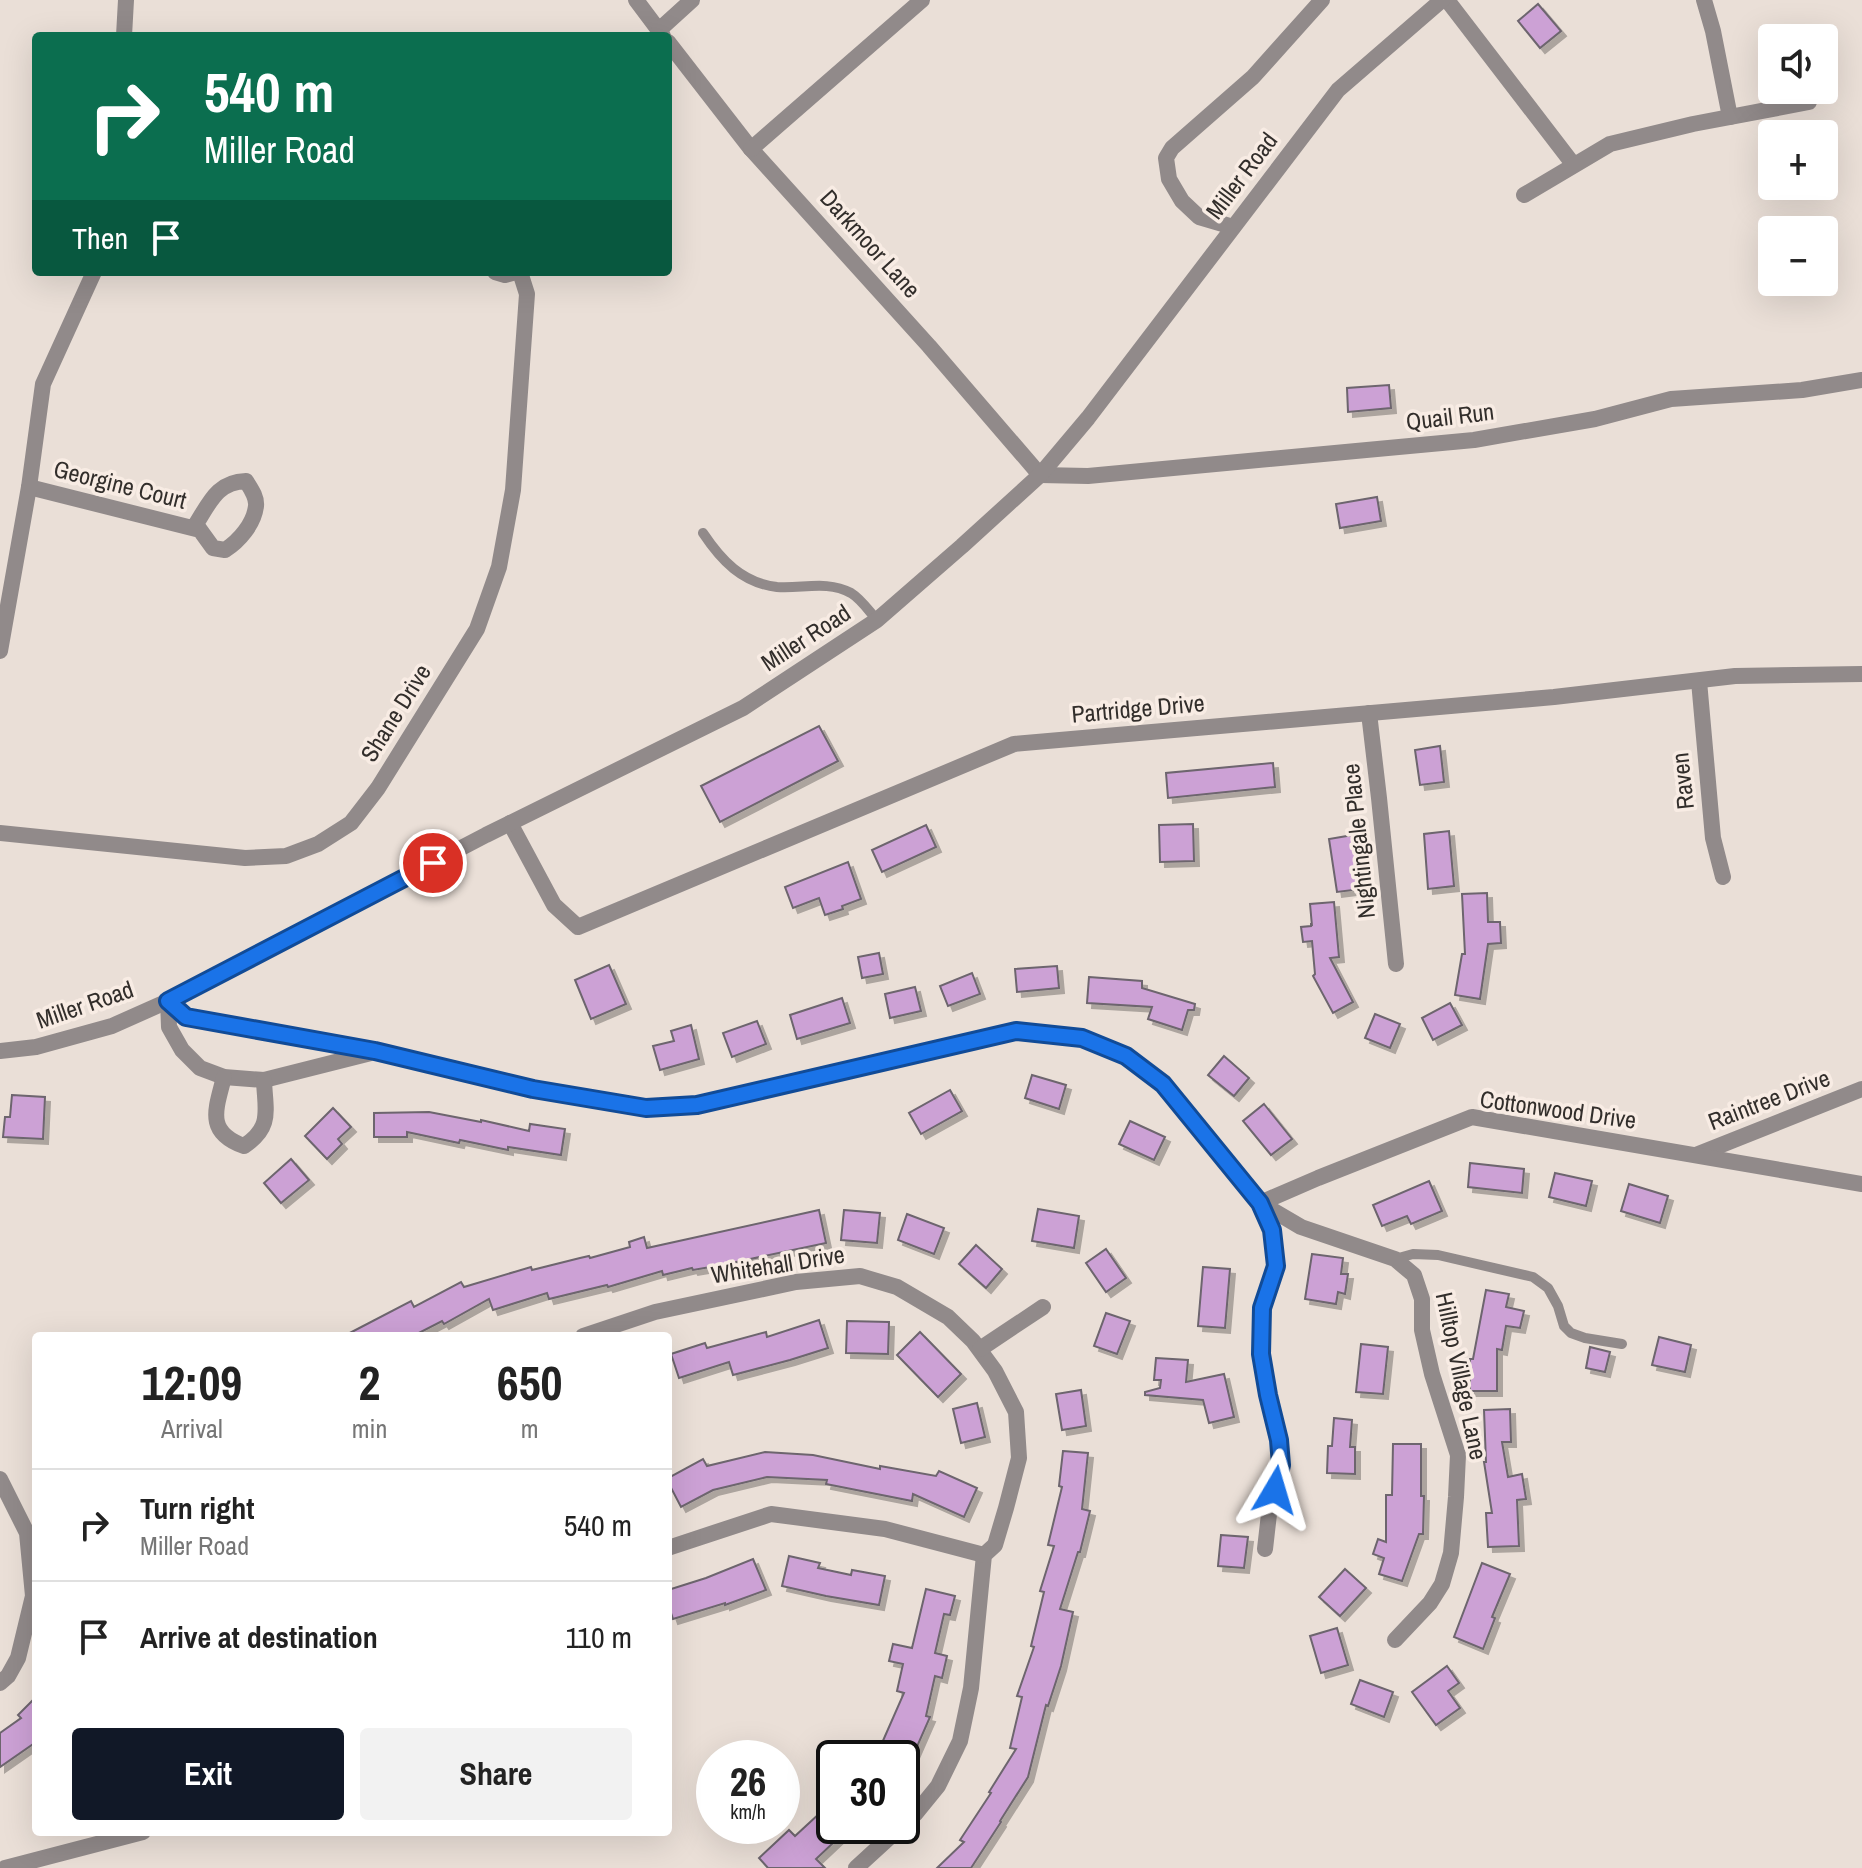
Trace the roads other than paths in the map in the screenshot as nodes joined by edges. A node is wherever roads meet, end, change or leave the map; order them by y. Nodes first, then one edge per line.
1 (126, 0) edge
2 (636, 0) edge
3 (692, 0) edge
4 (922, 0) edge
5 (1322, 0) edge
6 (1445, 0) edge
7 (1704, 0) edge
8 (124, 32) edge
9 (660, 32) edge
10 (666, 32) edge
11 (672, 48) edge
12 (1798, 104) edge
13 (1730, 117) junction
14 (751, 149) junction
15 (1573, 164) junction
16 (1524, 195) dead end
17 (1233, 227) junction
18 (92, 276) edge
19 (520, 276) edge
20 (1862, 380) edge
21 (1040, 475) junction
22 (29, 487) junction
23 (200, 530) dead end
24 (703, 533) dead end
25 (877, 620) junction
26 (0, 651) edge
27 (1862, 674) edge
28 (1699, 681) junction
29 (1369, 713) junction
30 (510, 823) junction
31 (0, 833) edge
32 (1723, 877) dead end
33 (1396, 964) dead end
34 (168, 1001) junction
35 (0, 1051) edge
36 (375, 1051) junction
37 (224, 1077) junction
38 (264, 1080) junction
39 (1862, 1089) edge
40 (1694, 1155) junction
41 (1862, 1184) edge
42 (1260, 1203) junction
43 (1395, 1259) junction
44 (1043, 1307) dead end
45 (595, 1332) edge
46 (1622, 1344) dead end
47 (980, 1349) junction
48 (0, 1479) edge
49 (672, 1547) edge
50 (1265, 1549) dead end
51 (984, 1555) junction
52 (32, 1586) edge
53 (31, 1632) edge
54 (1395, 1640) dead end
55 (0, 1683) edge
56 (128, 1836) edge
57 (5, 1868) edge
58 (856, 1868) edge

1 - 8 street
2 - 9 street, Darkmoor Lane
3 - 10 street
4 - 14 street
5 - 17 street
6 - 15 street
6 - 17 street, Miller Road
7 - 13 street
11 - 14 street, Darkmoor Lane
12 - 13 street
13 - 15 street
14 - 21 street, Darkmoor Lane
15 - 16 street
17 - 21 street, Miller Road
18 - 22 street
19 - 31 street, Shane Drive
20 - 21 street, Quail Run
21 - 25 street, Miller Road
22 - 23 street, Georgine Court
22 - 26 street
24 - 25 lane
25 - 30 street, Miller Road
27 - 28 street, Partridge Drive
28 - 29 street, Partridge Drive
28 - 32 street, Raven
29 - 30 street, Partridge Drive
29 - 33 street, Nightingale Place
30 - 34 street, Miller Road
34 - 35 street, Miller Road
34 - 36 street
34 - 37 street
36 - 38 street
36 - 42 street
37 - 38 street
37 - 38 street
39 - 40 street, Raintree Drive
40 - 41 street, Cottonwood Drive
40 - 42 street, Cottonwood Drive
42 - 43 street
42 - 50 street
43 - 46 lane
43 - 54 street, Hilltop Village Lane
44 - 47 street
45 - 47 street, Whitehall Drive
47 - 51 street, Whitehall Drive
48 - 52 street
49 - 51 street
51 - 58 street, Whitehall Drive
53 - 55 street
56 - 57 street

